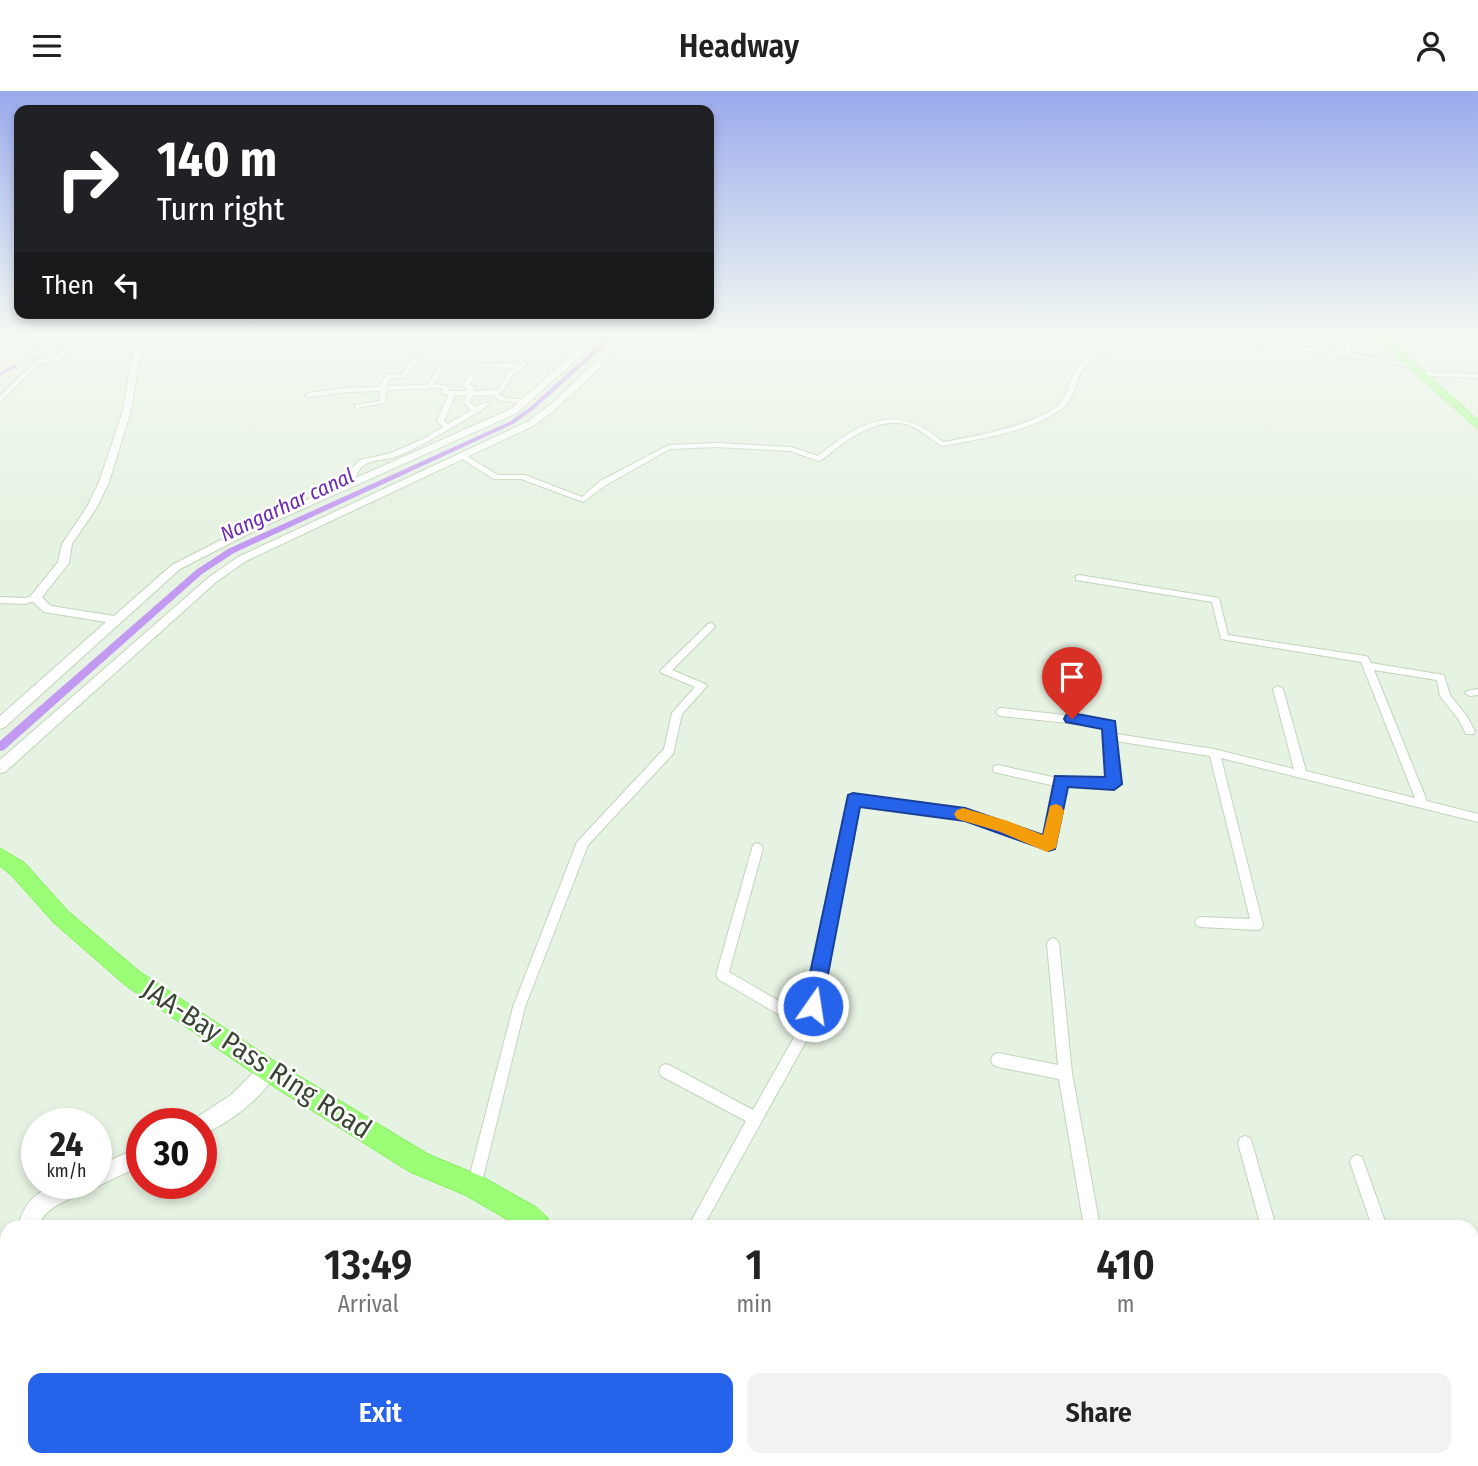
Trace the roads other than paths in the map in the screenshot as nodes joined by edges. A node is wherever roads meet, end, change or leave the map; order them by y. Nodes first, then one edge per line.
1 (129, 398) edge
2 (383, 398) edge
3 (454, 398) edge
4 (469, 398) edge
5 (500, 398) edge
6 (529, 398) edge
7 (560, 398) edge
8 (1070, 398) edge
9 (1447, 398) edge
10 (525, 402) junction
11 (486, 404) dead end
12 (357, 406) dead end
13 (476, 411) junction
14 (446, 426) junction
15 (1478, 426) edge
16 (461, 456) junction
17 (331, 495) junction
18 (1079, 578) dead end
19 (35, 598) junction
20 (0, 600) edge
21 (115, 620) junction
22 (711, 626) dead end
23 (1368, 666) junction
24 (1278, 689) dead end
25 (1000, 712) dead end
26 (0, 724) edge
27 (1470, 731) dead end
28 (1112, 737) junction
29 (1214, 753) junction
30 (0, 768) edge
31 (998, 769) dead end
32 (1301, 775) junction
33 (1060, 783) junction
34 (1422, 802) junction
35 (1478, 818) edge
36 (757, 848) dead end
37 (0, 856) edge
38 (1201, 922) dead end
39 (1053, 944) dead end
40 (808, 1025) junction
41 (998, 1060) dead end
42 (268, 1070) junction
43 (666, 1071) dead end
44 (1065, 1073) junction
45 (217, 1118) edge
46 (755, 1119) junction
47 (1245, 1143) dead end
48 (1357, 1162) dead end
49 (474, 1186) junction
50 (52, 1199) edge
51 (28, 1220) edge
52 (531, 1220) edge
53 (699, 1220) edge
54 (1091, 1220) edge
55 (1267, 1220) edge
56 (1378, 1220) edge

1 - 19 street
2 - 12 street
3 - 14 street
4 - 13 street
5 - 10 street
6 - 10 street
7 - 16 street
8 - 16 street
9 - 15 main road
10 - 17 street
11 - 13 street
13 - 14 street
14 - 17 street
16 - 30 street
17 - 21 street
18 - 23 street
19 - 20 street
19 - 21 street
21 - 26 street
22 - 49 street
23 - 27 street
23 - 34 street
24 - 32 street
25 - 28 street
28 - 29 street
28 - 33 street
29 - 32 street
29 - 38 street
31 - 33 street
32 - 34 street
33 - 40 street
34 - 35 street
36 - 40 street
37 - 42 highway, JAA-Bay Pass Ring Road
39 - 44 street
40 - 46 street
41 - 44 street
42 - 45 street
42 - 49 highway, JAA-Bay Pass Ring Road
43 - 46 street
44 - 54 street
46 - 53 street
47 - 55 street
48 - 56 street
49 - 52 highway, JAA-Bay Pass Ring Road
50 - 51 street

